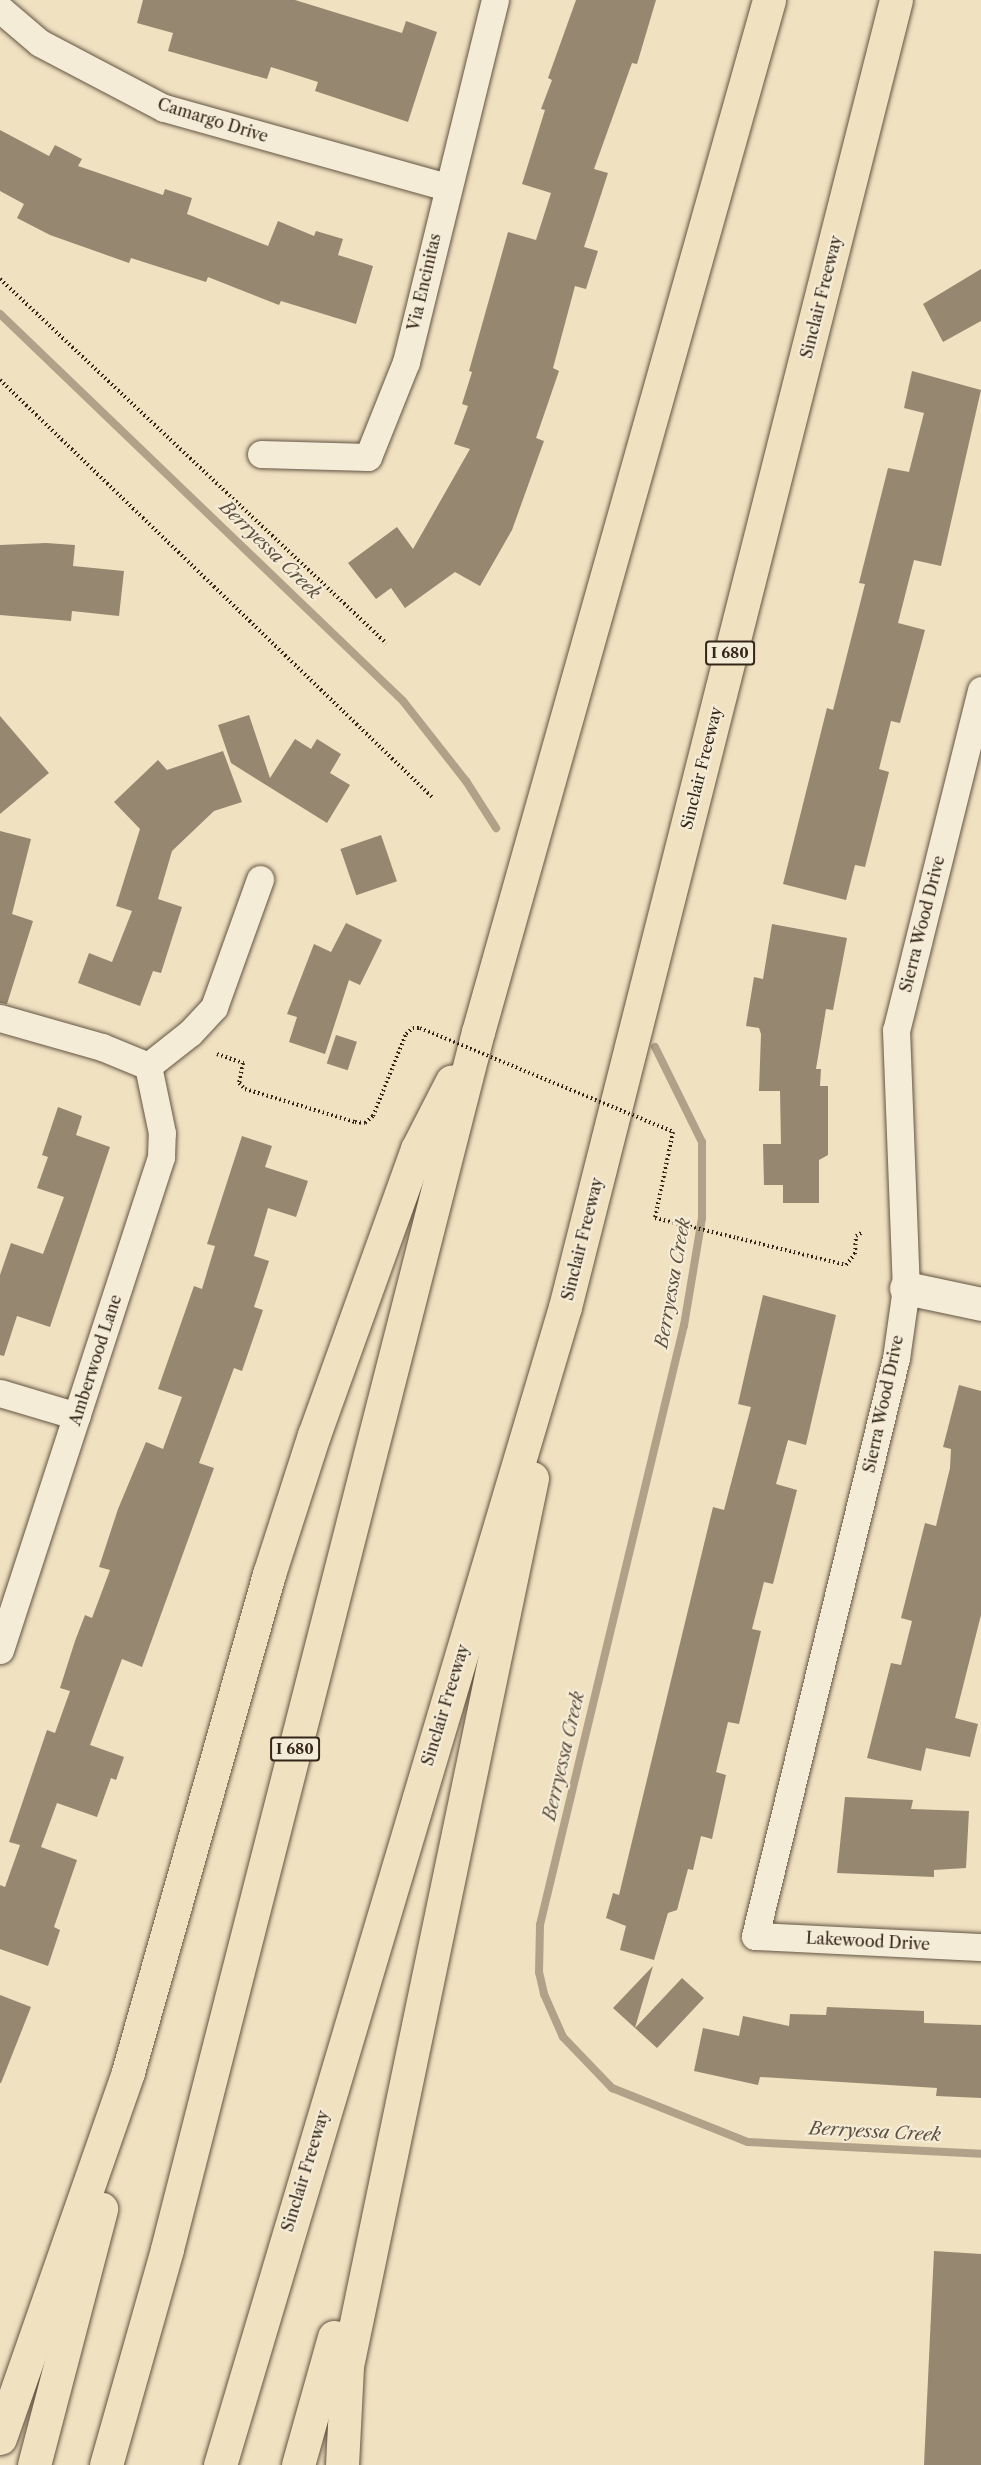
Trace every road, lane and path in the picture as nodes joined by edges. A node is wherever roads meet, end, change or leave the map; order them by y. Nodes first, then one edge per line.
1 (495, 0) edge
2 (769, 0) edge
3 (896, 0) edge
4 (0, 9) edge
5 (447, 187) junction
6 (0, 279) edge
7 (0, 380) edge
8 (261, 454) dead end
9 (386, 643) dead end
10 (981, 690) edge
11 (433, 798) dead end
12 (260, 879) dead end
13 (0, 1018) edge
14 (478, 1032) junction
15 (217, 1054) dead end
16 (148, 1066) junction
17 (863, 1233) dead end
18 (906, 1288) junction
19 (981, 1304) edge
20 (565, 1307) junction
21 (0, 1393) edge
22 (77, 1416) junction
23 (0, 1650) edge
24 (755, 1936) joint
25 (981, 1947) edge
26 (128, 2072) junction
27 (401, 2105) junction
28 (0, 2438) edge
29 (34, 2465) edge
30 (106, 2465) edge
31 (220, 2465) edge
32 (298, 2465) edge
33 (342, 2465) edge

1 - 5 street, Via Encinitas
2 - 14 highway, I 680
3 - 20 highway, Sinclair Freeway / I 680
4 - 5 street, Camargo Drive
5 - 8 street, Via Encinitas
6 - 9 path
7 - 11 path
10 - 18 street, Sierra Wood Drive
12 - 16 street
13 - 16 street
14 - 26 highway
14 - 30 highway, I 680
15 - 17 path, bridge
16 - 22 street, Amberwood Lane
18 - 19 street
18 - 24 street, Sierra Wood Drive
20 - 27 highway
20 - 31 highway, Sinclair Freeway / I 680
21 - 22 street
22 - 23 street, Amberwood Lane
24 - 25 street, Lakewood Drive
26 - 28 highway
26 - 29 highway
27 - 32 highway
27 - 33 highway

